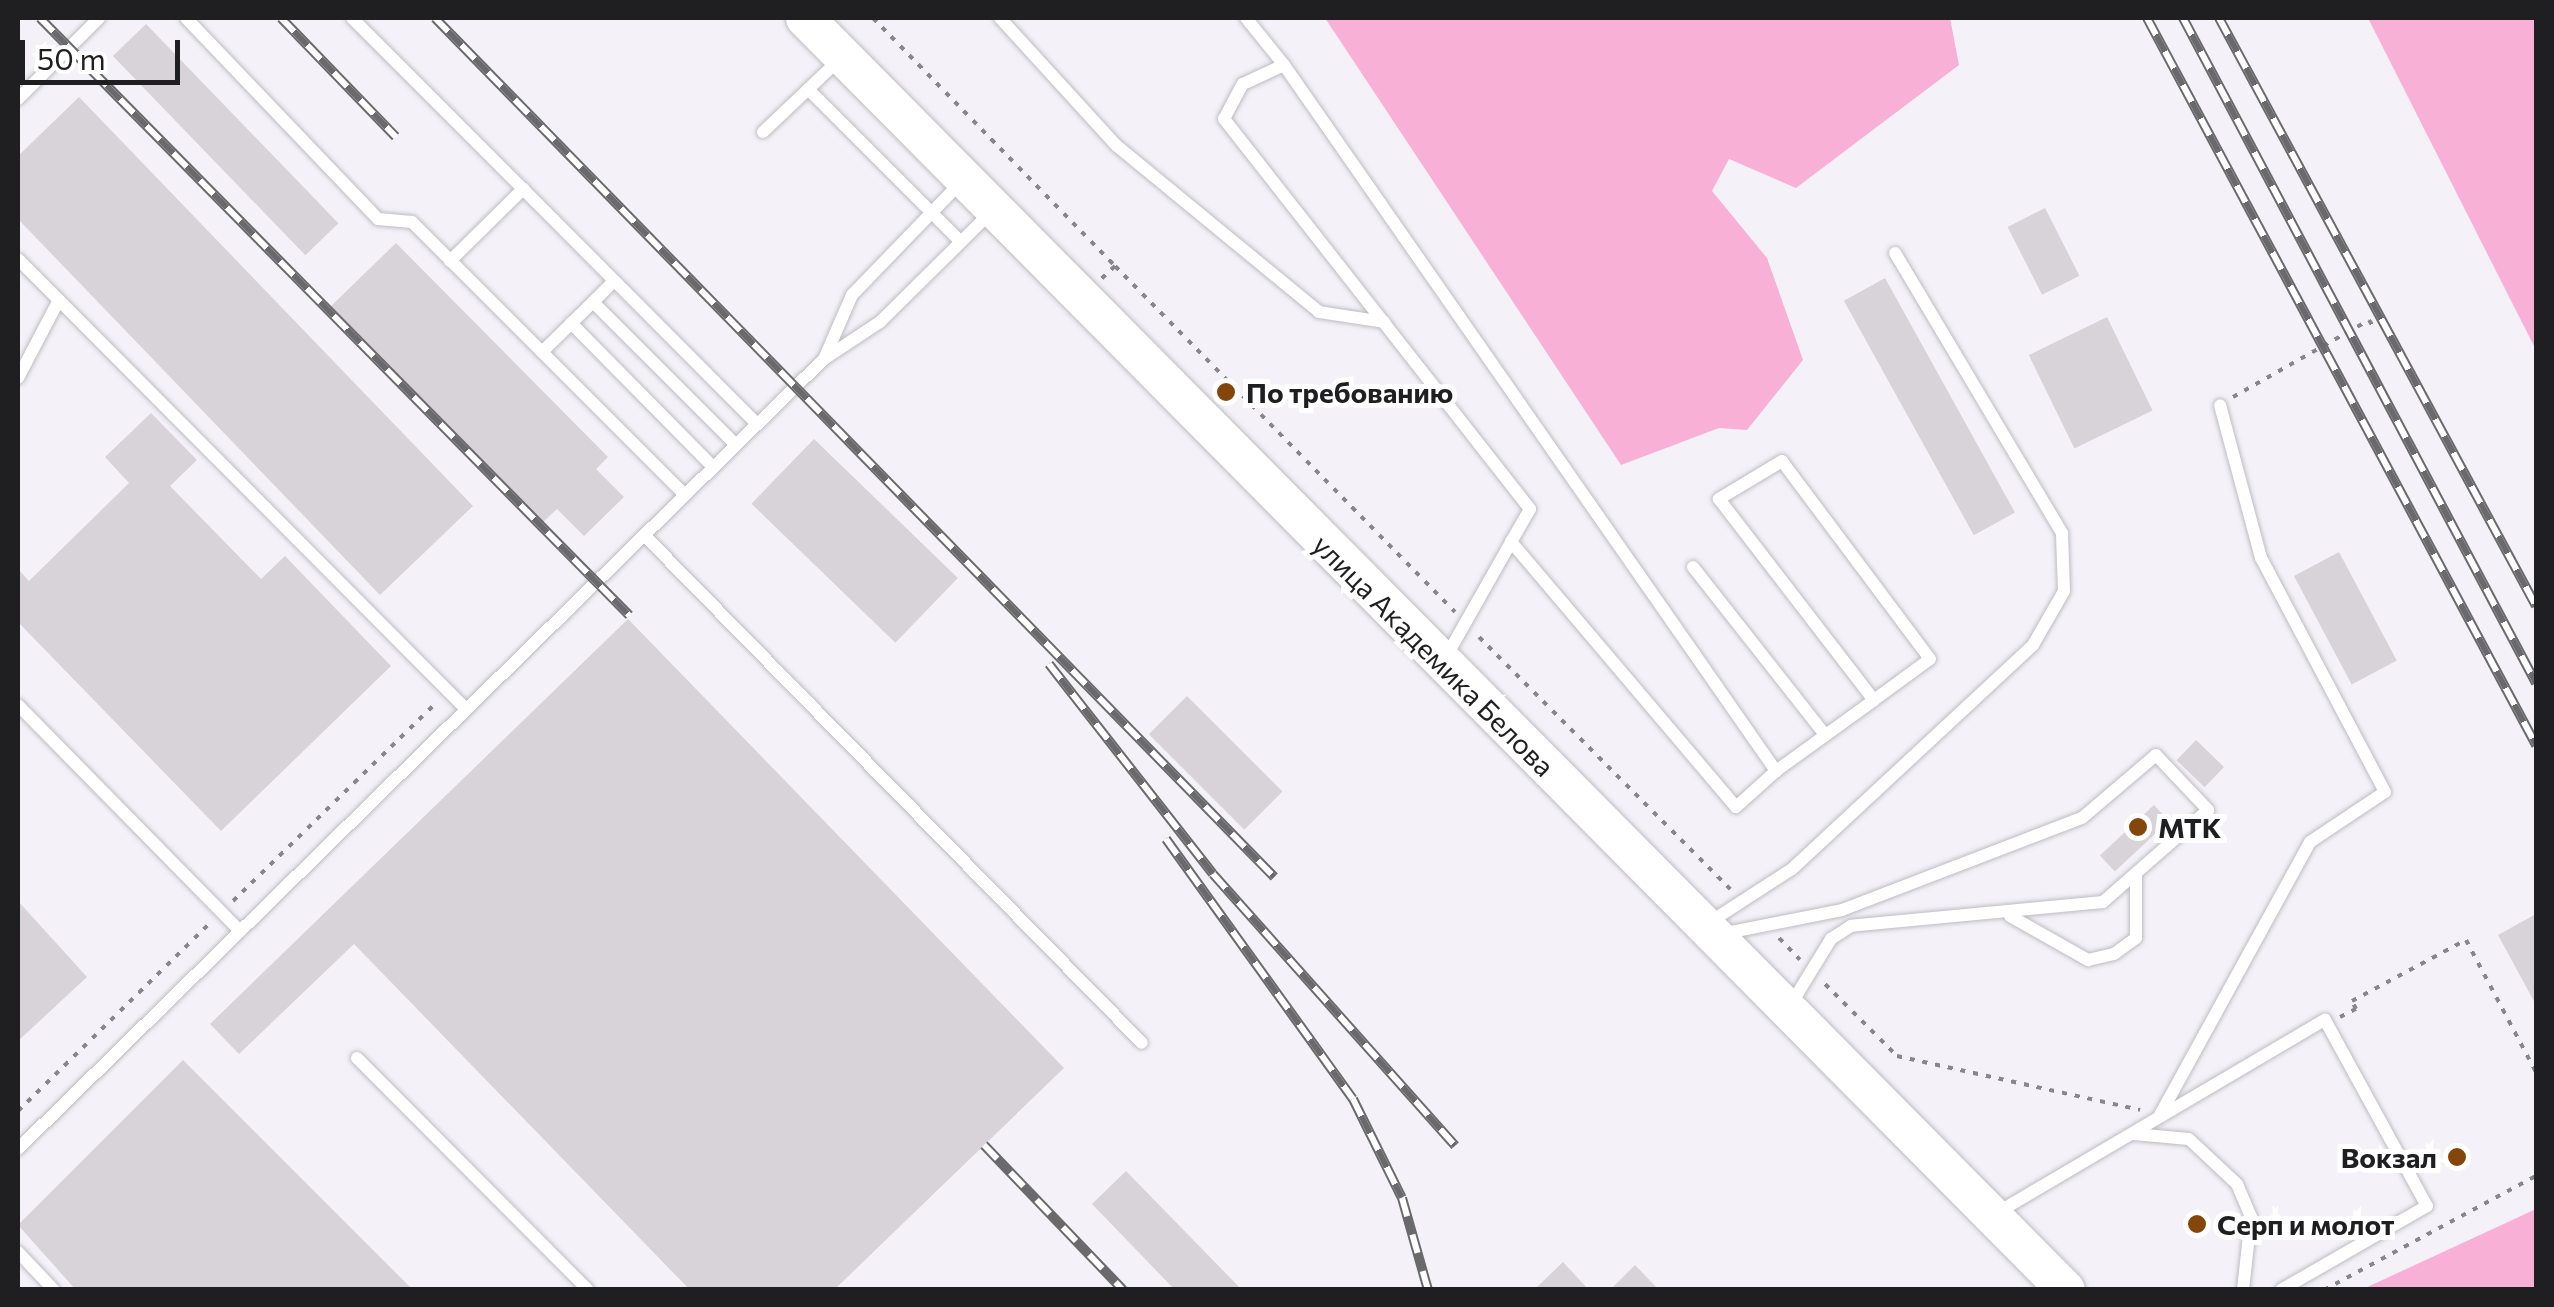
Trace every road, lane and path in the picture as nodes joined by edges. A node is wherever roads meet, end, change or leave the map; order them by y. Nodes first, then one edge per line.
1 (99, 18) edge
2 (186, 18) edge
3 (352, 18) edge
4 (805, 18) edge
5 (873, 18) edge
6 (1000, 18) edge
7 (1246, 18) edge
8 (842, 57) junction
9 (1284, 66) junction
10 (808, 89) junction
11 (18, 99) edge
12 (763, 132) dead end
13 (965, 178) junction
14 (522, 190) junction
15 (995, 207) junction
16 (931, 213) junction
17 (960, 242) junction
18 (1896, 253) dead end
19 (18, 258) edge
20 (450, 260) junction
21 (1115, 266) junction
22 (614, 281) junction
23 (1080, 299) junction
24 (59, 300) junction
25 (594, 302) junction
26 (1384, 322) junction
27 (571, 324) junction
28 (2374, 328) dead end
29 (542, 352) junction
30 (824, 359) junction
31 (18, 378) edge
32 (2220, 404) joint
33 (757, 424) junction
34 (736, 445) junction
35 (713, 468) junction
36 (685, 495) junction
37 (644, 535) junction
38 (1511, 542) junction
39 (1694, 567) dead end
40 (1466, 623) junction
41 (1443, 664) junction
42 (1874, 700) junction
43 (18, 705) edge
44 (466, 710) junction
45 (1826, 735) junction
46 (1776, 771) junction
47 (2136, 876) junction
48 (1742, 901) junction
49 (2010, 916) junction
50 (1766, 925) junction
51 (240, 931) junction
52 (1708, 931) junction
53 (1814, 973) junction
54 (1788, 1009) junction
55 (2327, 1024) junction
56 (1142, 1042) dead end
57 (358, 1058) dead end
58 (2536, 1072) edge
59 (2160, 1115) junction
60 (2128, 1134) junction
61 (18, 1149) edge
62 (2536, 1176) edge
63 (1992, 1216) junction
64 (18, 1252) edge
65 (54, 1290) edge
66 (588, 1290) edge
67 (2066, 1290) edge
68 (2242, 1290) edge
69 (2281, 1290) edge
70 (2324, 1290) edge

1 - 11 lane
2 - 20 lane
3 - 14 lane
4 - 8 main road, улица Академика Белова
5 - 21 path
6 - 26 lane
7 - 9 lane
8 - 10 lane
8 - 13 main road, улица Академика Белова
9 - 26 lane
9 - 46 lane
10 - 12 lane
10 - 16 lane
13 - 15 main road, улица Академика Белова
13 - 16 lane
14 - 20 lane
14 - 22 lane
15 - 17 lane
15 - 23 main road, улица Академика Белова
16 - 17 lane
16 - 30 lane
17 - 30 lane
18 - 48 lane
19 - 24 lane
20 - 29 lane
21 - 23 path
21 - 40 path
22 - 25 lane
22 - 33 lane
23 - 41 main road, улица Академика Белова
24 - 31 lane
24 - 44 lane
25 - 27 lane
25 - 34 lane
26 - 38 lane
27 - 29 lane
27 - 35 lane
28 - 32 path
29 - 36 lane
30 - 33 lane
32 - 59 lane
33 - 34 lane
34 - 35 lane
35 - 36 lane
36 - 37 lane
37 - 44 lane
37 - 56 lane
38 - 40 lane
38 - 46 lane
39 - 45 lane
40 - 41 lane
40 - 48 path
41 - 52 main road, улица Академика Белова
42 - 42 lane
42 - 45 lane
43 - 51 lane
44 - 51 lane
45 - 46 lane
47 - 49 lane
47 - 49 lane
47 - 50 lane
48 - 52 lane
49 - 53 lane
50 - 52 lane
50 - 53 path
51 - 61 lane
52 - 54 main road, улица Академика Белова
53 - 54 lane
53 - 59 path
54 - 63 main road, улица Академика Белова
55 - 58 path
55 - 59 lane
55 - 69 lane
57 - 66 lane
59 - 60 lane
60 - 63 lane
60 - 68 lane
62 - 70 path
63 - 67 main road, улица Академика Белова
64 - 65 lane

